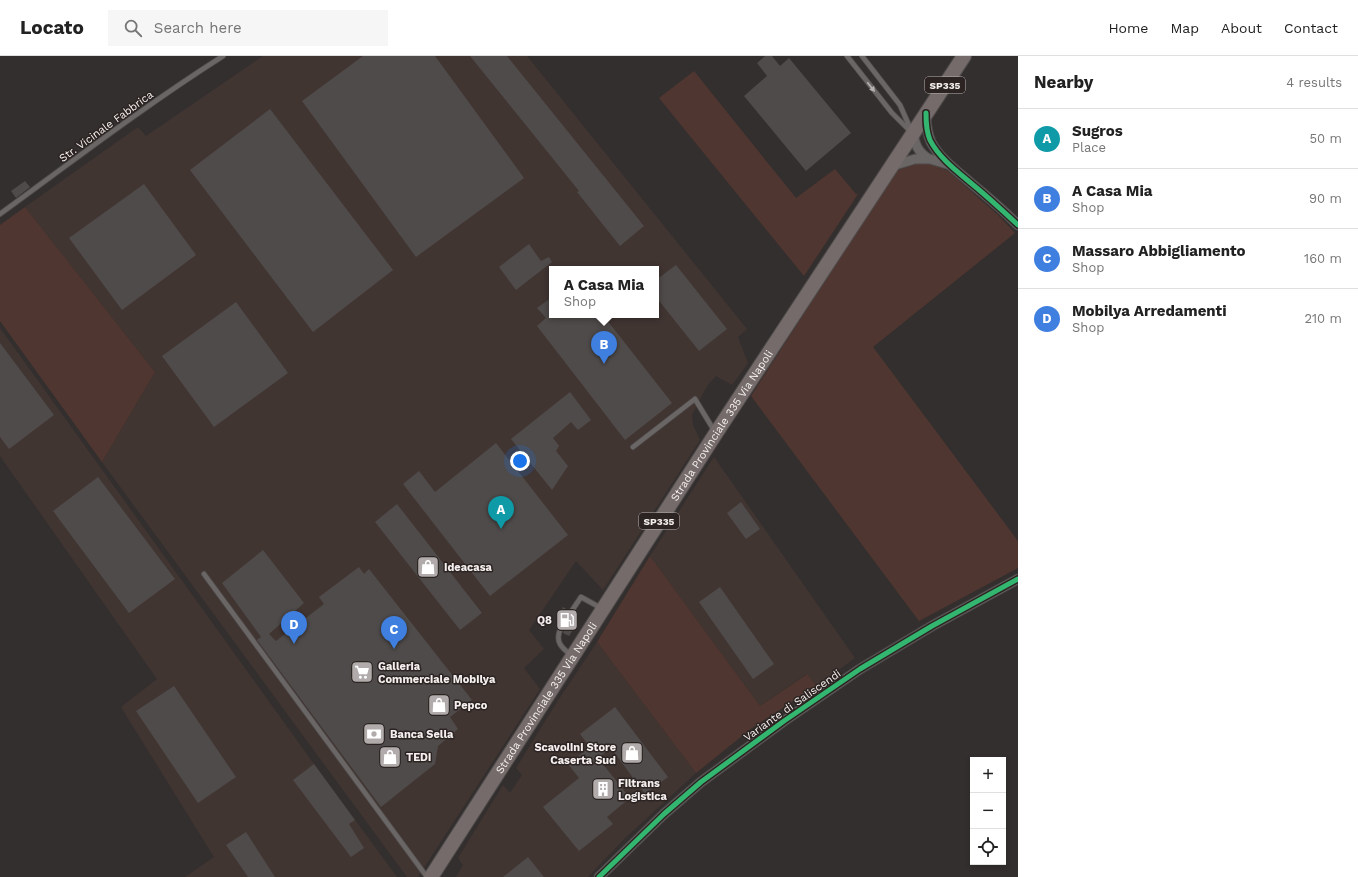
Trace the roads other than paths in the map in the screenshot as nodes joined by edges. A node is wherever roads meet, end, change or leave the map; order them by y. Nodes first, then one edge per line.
1 (223, 56) edge
2 (847, 56) edge
3 (862, 56) edge
4 (964, 56) edge
5 (926, 113) junction
6 (913, 134) junction
7 (936, 149) junction
8 (930, 160) junction
9 (950, 165) junction
10 (891, 166) junction
11 (0, 214) edge
12 (1018, 225) edge
13 (716, 433) junction
14 (633, 447) dead end
15 (204, 574) dead end
16 (1018, 579) edge
17 (603, 609) junction
18 (571, 612) dead end
19 (560, 630) dead end
20 (573, 656) junction
21 (427, 877) edge
22 (431, 877) edge
23 (599, 877) edge

1 - 11 lane, Str. Vicinale Fabbrica
2 -> 6 lane
3 - 6 lane
4 - 5 main road, Strada Provinciale 335 Via Napoli / SP335
5 - 6 main road, Strada Provinciale 335 Via Napoli / SP335
5 - 7 street
6 - 7 street
6 - 8 street
6 - 10 main road, Strada Provinciale 335 Via Napoli / SP335
7 - 9 street
8 - 9 street
8 - 10 street
9 - 12 street
10 - 13 main road, Strada Provinciale 335 Via Napoli / SP335
13 - 14 lane
13 - 17 main road, Strada Provinciale 335 Via Napoli / SP335
15 - 21 lane
16 - 23 street, Variante di Saliscendi
17 - 18 lane
17 - 20 main road, Strada Provinciale 335 Via Napoli / SP335
19 - 20 lane
20 - 22 main road, Strada Provinciale 335 Via Napoli / SP335

